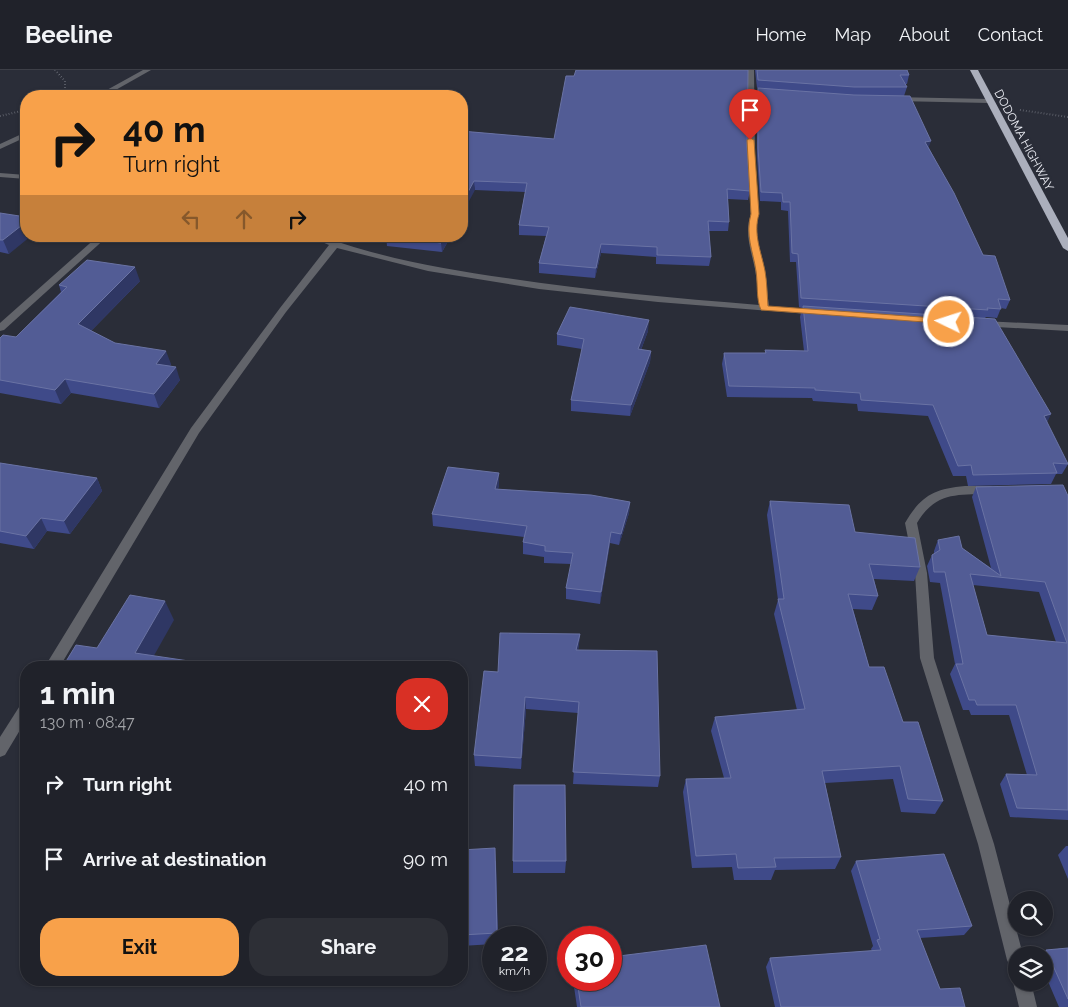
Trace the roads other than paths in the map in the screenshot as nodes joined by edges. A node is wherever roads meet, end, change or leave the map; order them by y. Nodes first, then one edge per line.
1 (148, 70) edge
2 (751, 70) edge
3 (974, 70) edge
4 (111, 90) edge
5 (891, 99) edge
6 (991, 103) junction
7 (20, 137) edge
8 (0, 147) edge
9 (0, 175) edge
10 (20, 177) edge
11 (97, 242) edge
12 (327, 242) edge
13 (334, 245) junction
14 (1068, 248) edge
15 (764, 308) junction
16 (828, 314) edge
17 (974, 323) edge
18 (0, 328) edge
19 (1068, 328) edge
20 (1006, 490) edge
21 (55, 661) edge
22 (20, 718) edge
23 (0, 750) edge
24 (1012, 946) edge
25 (1024, 991) edge
26 (1028, 1007) edge

1 - 4 street
2 - 15 street
3 - 6 highway, DODOMA HIGHWAY
5 - 6 street
6 - 14 highway, DODOMA HIGHWAY
7 - 8 street
9 - 10 street
11 - 18 street
12 - 13 street
13 - 15 street
13 - 21 street
15 - 16 street
17 - 19 street
20 - 24 street
22 - 23 street
25 - 26 street

